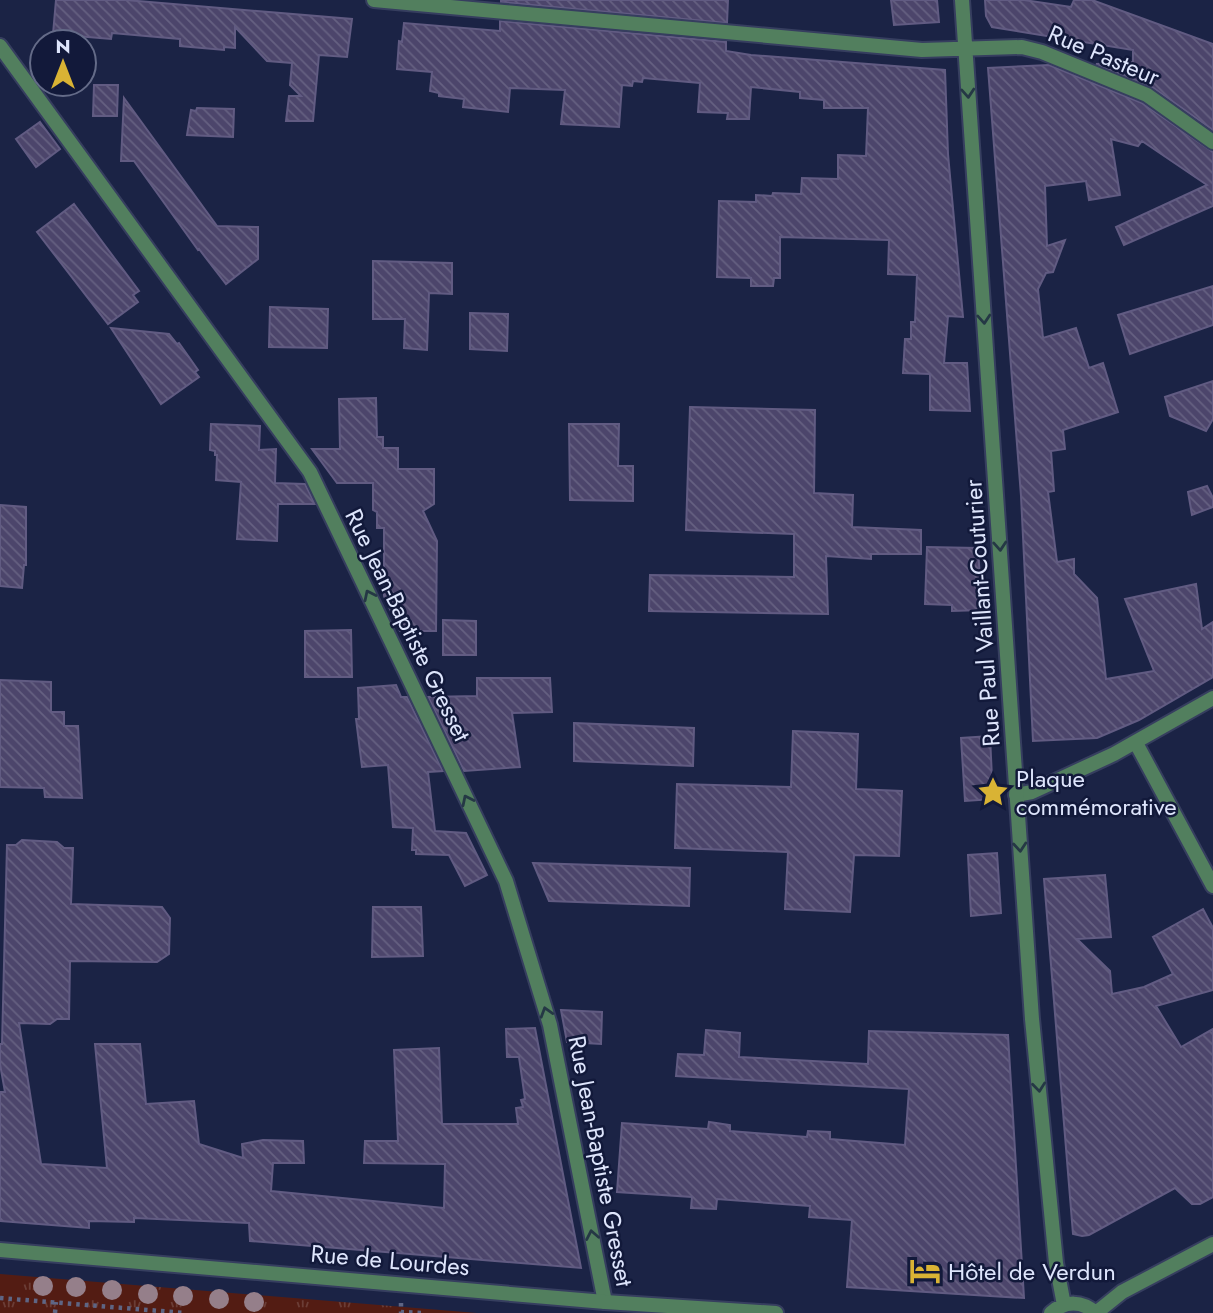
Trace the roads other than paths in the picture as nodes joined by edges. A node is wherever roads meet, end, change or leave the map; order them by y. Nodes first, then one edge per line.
1 (374, 0) edge
2 (961, 0) edge
3 (0, 46) edge
4 (965, 47) junction
5 (1213, 142) edge
6 (1213, 698) edge
7 (1136, 743) junction
8 (1016, 795) junction
9 (1213, 887) edge
10 (1213, 1244) edge
11 (0, 1250) edge
12 (606, 1302) junction
13 (1058, 1309) edge
14 (776, 1313) edge
15 (1096, 1313) edge

1 - 4 street, Rue Pasteur
2 - 4 street, Rue Paul Vaillant-Couturier
12 -> 3 street, Rue Jean-Baptiste Gresset
4 - 5 street, Rue Pasteur
4 -> 8 street, Rue Paul Vaillant-Couturier
6 - 7 street
7 - 8 street
7 - 9 street
8 -> 13 street, Rue Paul Vaillant-Couturier
10 - 15 street
11 - 12 street, Rue de Lourdes
12 - 14 street, Rue de Lourdes
13 - 15 street

